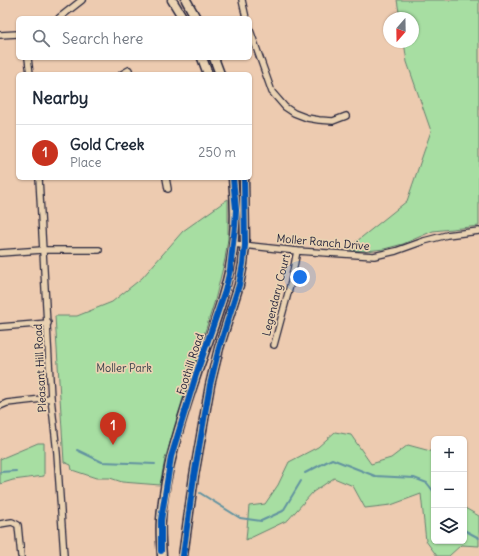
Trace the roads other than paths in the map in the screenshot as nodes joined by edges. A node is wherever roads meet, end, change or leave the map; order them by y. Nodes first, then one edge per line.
1 (82, 0) edge
2 (172, 0) edge
3 (186, 0) edge
4 (242, 0) edge
5 (62, 16) edge
6 (182, 16) edge
7 (195, 16) edge
8 (246, 16) edge
9 (16, 34) edge
10 (0, 35) edge
11 (252, 36) edge
12 (28, 60) edge
13 (203, 60) edge
14 (215, 60) edge
15 (129, 70) dead end
16 (30, 72) edge
17 (126, 72) edge
18 (207, 72) edge
19 (219, 72) edge
20 (346, 116) dead end
21 (39, 180) edge
22 (166, 180) edge
23 (234, 180) edge
24 (244, 180) edge
25 (168, 189) dead end
26 (479, 231) edge
27 (233, 244) junction
28 (245, 245) junction
29 (42, 250) junction
30 (99, 250) dead end
31 (297, 251) junction
32 (0, 253) edge
33 (48, 323) junction
34 (0, 327) edge
35 (274, 345) dead end
36 (51, 398) junction
37 (0, 406) edge
38 (0, 524) edge
39 (21, 556) edge
40 (64, 556) edge
41 (162, 556) edge
42 (183, 556) edge

1 - 5 street
2 - 6 main road
3 - 7 main road
4 - 8 street
9 - 10 street
11 - 20 street
12 - 16 street
13 - 18 main road
14 - 19 main road
15 - 17 street
21 - 29 street, Pleasant Hill Road
22 - 25 street
23 - 27 main road, Foothill Road
24 - 28 main road, Foothill Road
26 - 31 street, Moller Ranch Drive
27 - 28 street, Moller Ranch Drive
27 - 41 main road, Foothill Road
28 - 31 street, Moller Ranch Drive
28 - 42 main road, Foothill Road
29 - 30 street
29 - 32 street
29 - 33 street, Pleasant Hill Road
31 - 35 street, Legendary Court
33 - 34 street
33 - 36 street, Pleasant Hill Road
36 - 37 street
36 - 40 street, Pleasant Hill Road
38 - 39 street

